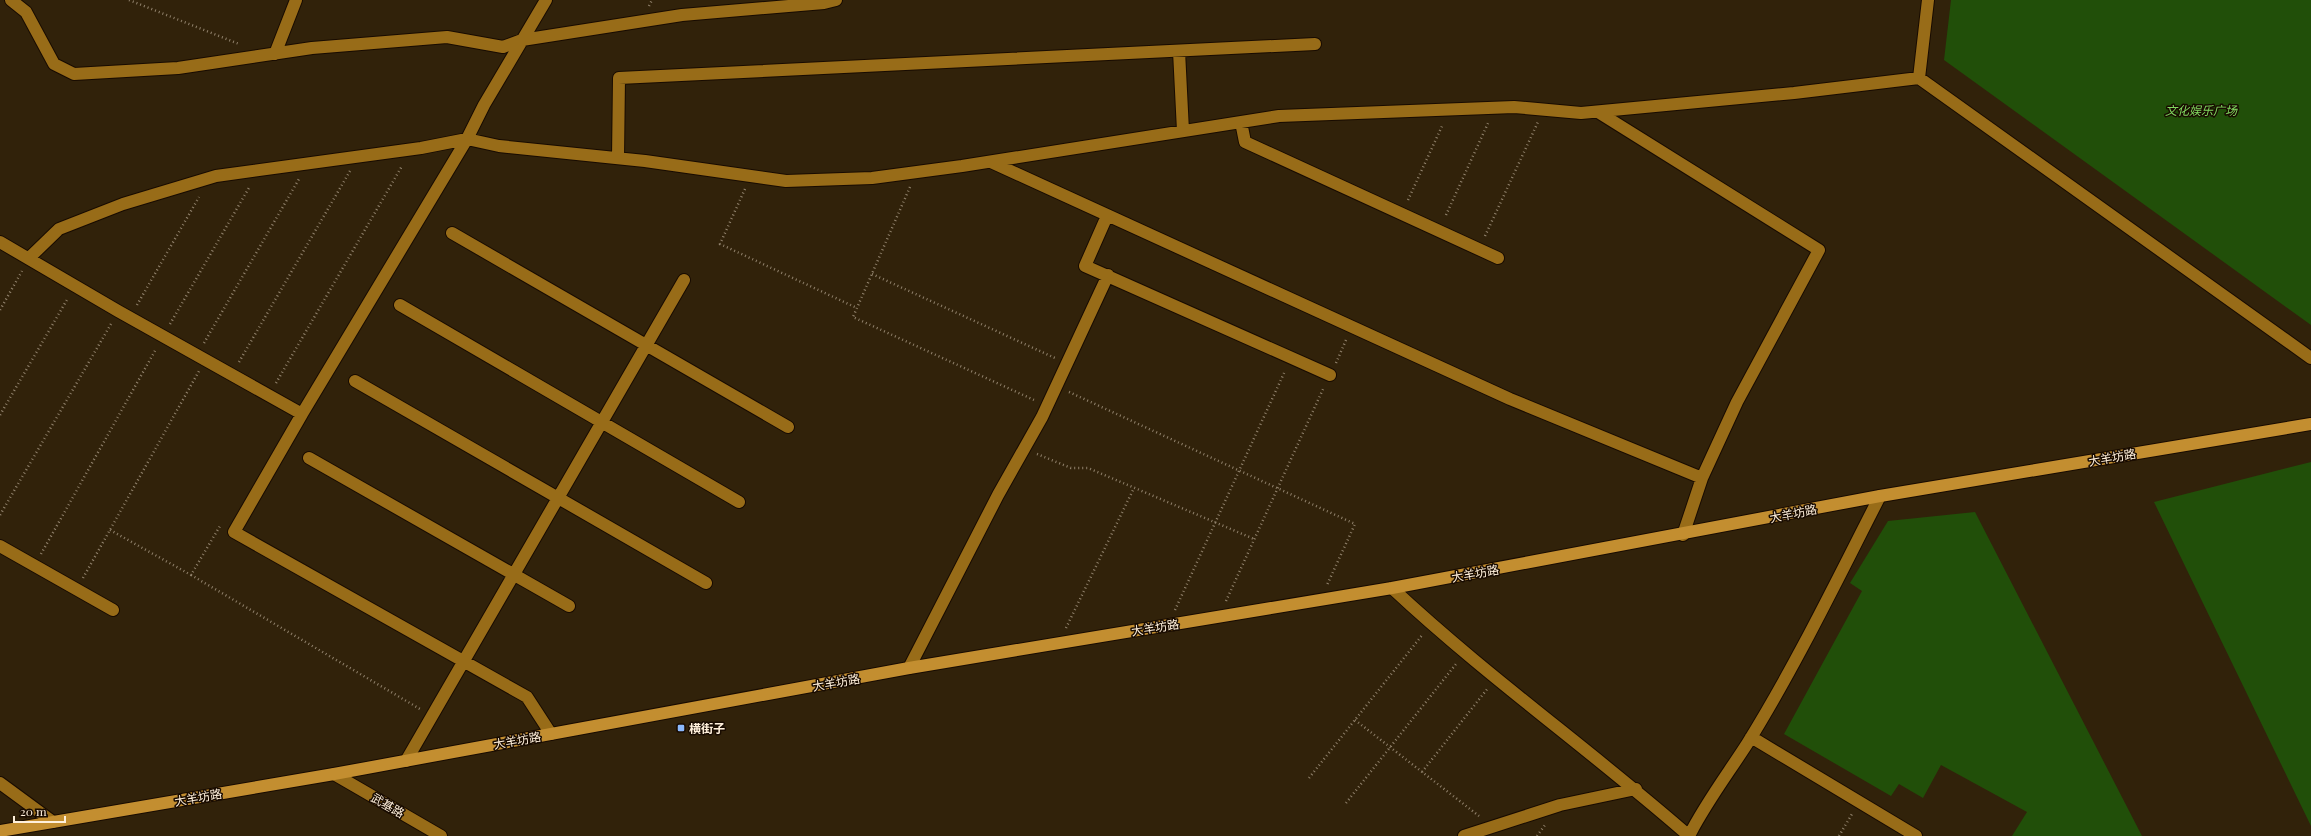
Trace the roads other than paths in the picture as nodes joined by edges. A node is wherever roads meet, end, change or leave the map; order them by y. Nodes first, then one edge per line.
1 (11, 0) edge
2 (296, 0) edge
3 (546, 0) edge
4 (836, 0) edge
5 (1928, 0) edge
6 (522, 40) junction
7 (1314, 44) dead end
8 (1179, 51) junction
9 (270, 54) junction
10 (1919, 78) junction
11 (1598, 112) junction
12 (1242, 122) junction
13 (1183, 131) junction
14 (467, 139) junction
15 (618, 158) junction
16 (991, 162) junction
17 (1107, 216) junction
18 (452, 233) dead end
19 (0, 242) edge
20 (29, 258) junction
21 (1498, 258) dead end
22 (1108, 275) junction
23 (684, 280) dead end
24 (400, 305) dead end
25 (646, 345) junction
26 (2311, 358) edge
27 (1330, 375) road end
28 (355, 381) dead end
29 (302, 414) junction
30 (602, 423) junction
31 (2311, 424) edge
32 (788, 427) dead end
33 (310, 458) dead end
34 (1702, 478) junction
35 (1880, 496) junction
36 (558, 498) junction
37 (739, 502) dead end
38 (1683, 535) junction
39 (0, 546) edge
40 (514, 575) junction
41 (706, 583) dead end
42 (1392, 588) junction
43 (569, 606) dead end
44 (113, 610) dead end
45 (465, 661) junction
46 (909, 668) junction
47 (551, 734) junction
48 (1751, 737) junction
49 (406, 761) junction
50 (334, 774) junction
51 (0, 783) edge
52 (1636, 789) junction
53 (53, 822) junction
54 (0, 831) edge
55 (441, 836) edge
56 (1464, 836) edge
57 (1689, 836) edge
58 (1916, 836) edge

1 - 9 street
2 - 9 street
3 - 6 street
4 - 6 street
5 - 10 street
6 - 9 street
6 - 14 street
7 - 8 street
8 - 13 street
8 - 15 street
10 - 11 street
10 - 26 street
11 - 12 street
11 - 34 street
12 - 13 street
12 - 21 street
13 - 16 street
14 - 15 street
14 - 20 street
14 - 29 street
15 - 16 street
16 - 17 street
17 - 22 street
17 - 34 street
18 - 25 street
19 - 20 street
20 - 29 street
22 - 27 street
22 - 46 street
23 - 25 street
24 - 30 street
25 - 30 street
25 - 32 street
28 - 36 street
29 - 45 street
30 - 36 street
30 - 37 street
31 - 35 main road, 大羊坊路
33 - 40 street
34 - 38 street
35 - 38 main road, 大羊坊路
35 - 48 street
36 - 40 street
36 - 41 street
38 - 42 main road, 大羊坊路
39 - 44 street
40 - 43 street
40 - 45 street
42 - 46 main road, 大羊坊路
42 - 52 street
45 - 47 street
45 - 49 street
46 - 47 main road, 大羊坊路
47 - 49 main road, 大羊坊路
48 - 57 street
48 - 58 street
49 - 50 main road, 大羊坊路
50 - 53 main road, 大羊坊路
50 - 55 street, 武基路
51 - 53 street
52 - 56 street
52 - 57 street
53 - 54 main road, 大羊坊路

